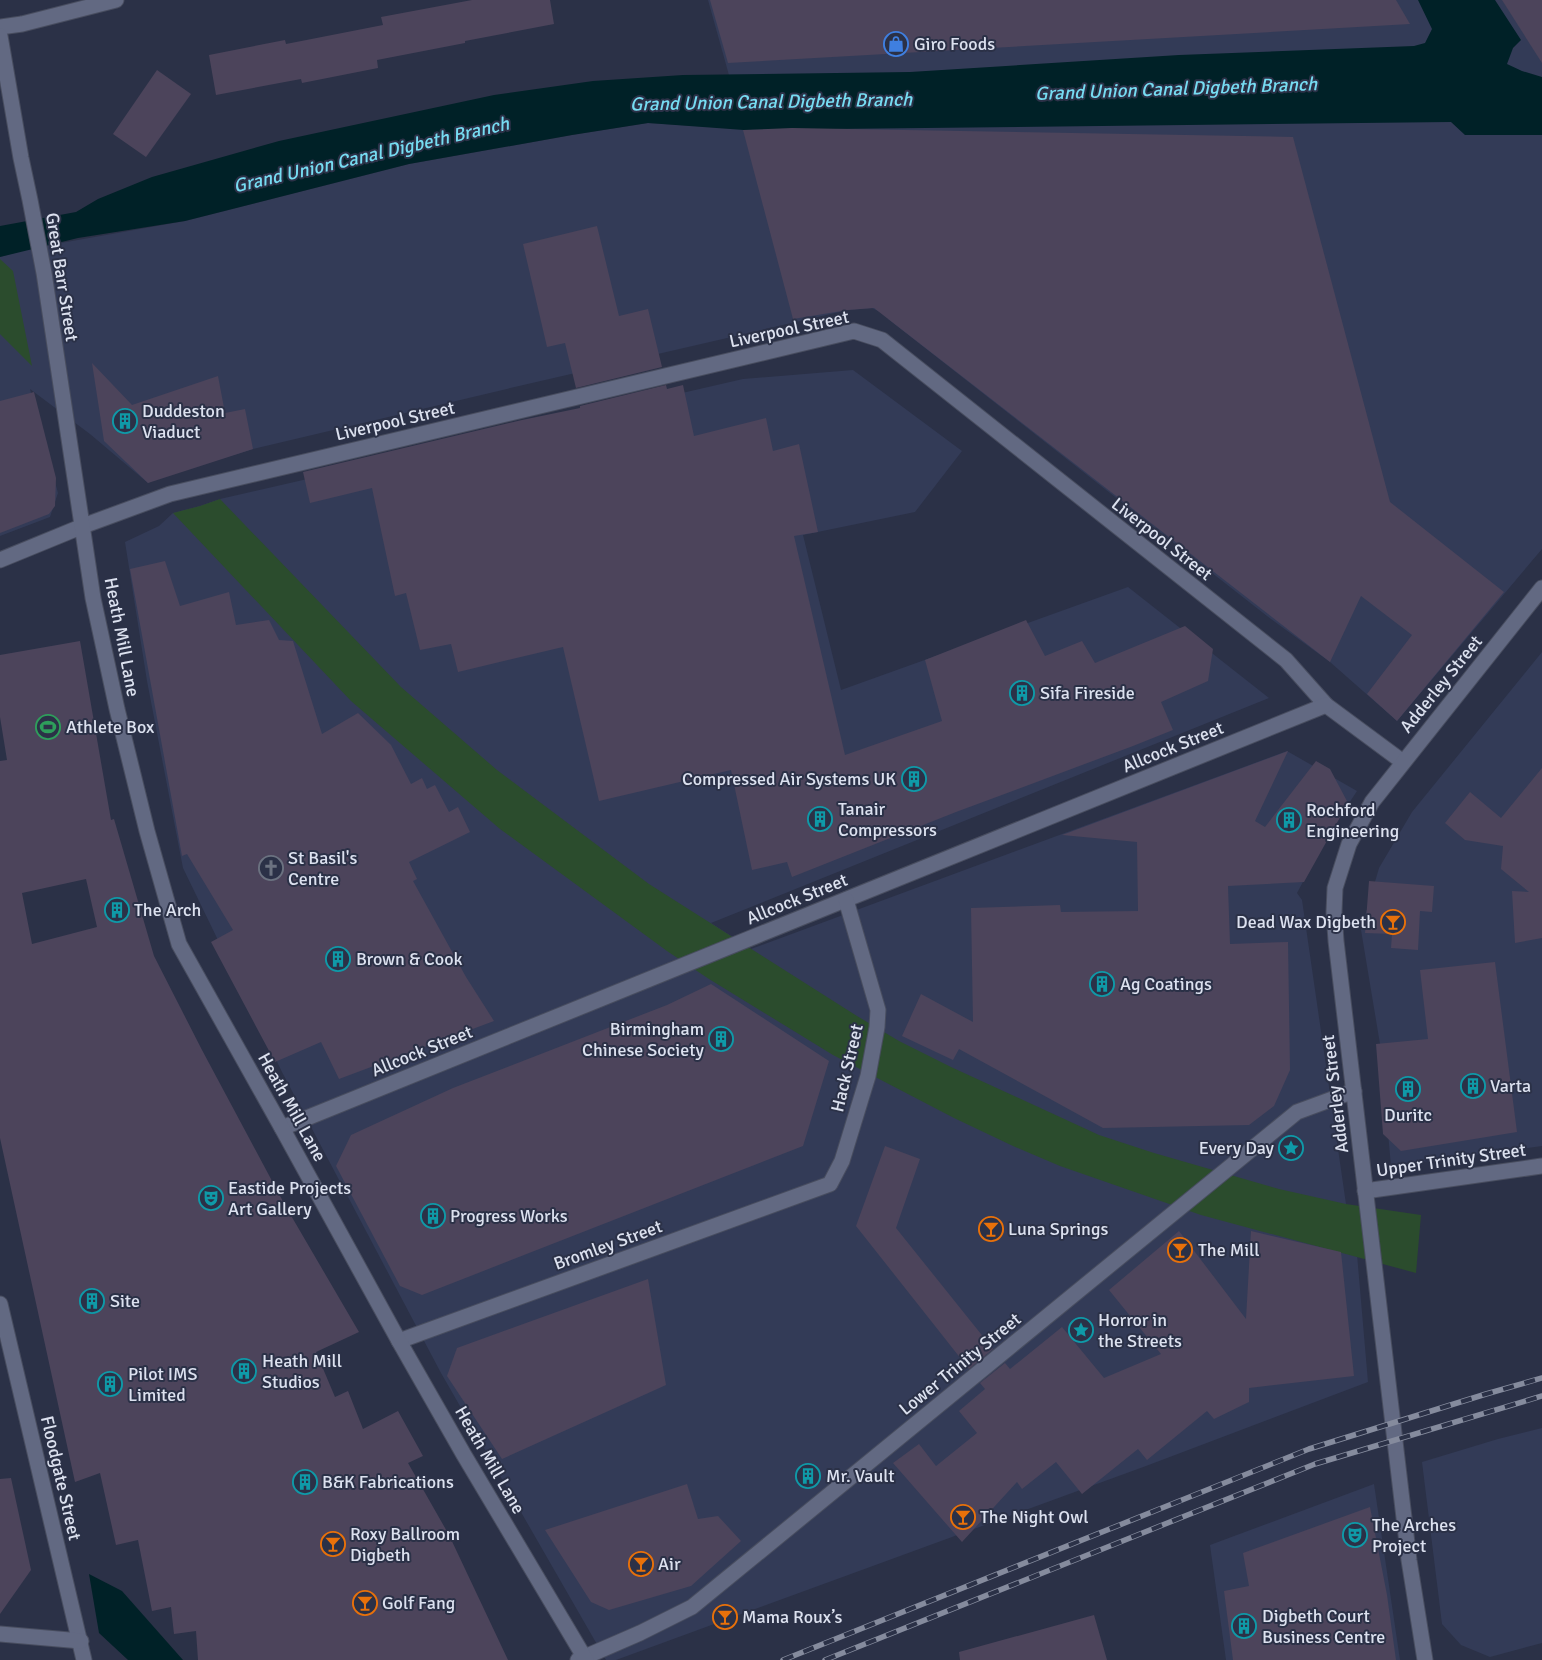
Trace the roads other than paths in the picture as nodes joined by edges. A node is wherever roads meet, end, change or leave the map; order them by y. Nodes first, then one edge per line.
1 (116, 0) edge
2 (0, 27) edge
3 (0, 36) edge
4 (83, 526) junction
5 (0, 560) edge
6 (1542, 588) edge
7 (1326, 705) junction
8 (1403, 762) junction
9 (846, 900) junction
10 (1354, 1091) junction
11 (282, 1128) junction
12 (1542, 1166) edge
13 (830, 1184) joint
14 (1365, 1191) junction
15 (0, 1304) edge
16 (399, 1341) junction
17 (0, 1634) edge
18 (81, 1641) junction
19 (583, 1659) edge
20 (84, 1660) edge
21 (1425, 1660) edge

1 - 2 street
3 - 4 street, Great Barr Street
4 - 5 street, Liverpool Street
4 - 7 street, Liverpool Street
4 - 11 street, Heath Mill Lane
6 - 8 street, Adderley Street
7 - 8 street, Liverpool Street
7 - 9 street, Allcock Street
8 - 10 street, Adderley Street
9 - 11 street, Allcock Street
9 - 13 street, Hack Street
10 - 14 street, Adderley Street
10 - 19 street, Lower Trinity Street
11 - 16 street, Heath Mill Lane
12 - 14 street, Upper Trinity Street
13 - 16 street, Bromley Street
14 - 21 street, Adderley Street
15 - 18 street, Floodgate Street
16 - 19 street, Heath Mill Lane
17 - 18 street
18 - 20 street, Floodgate Street

